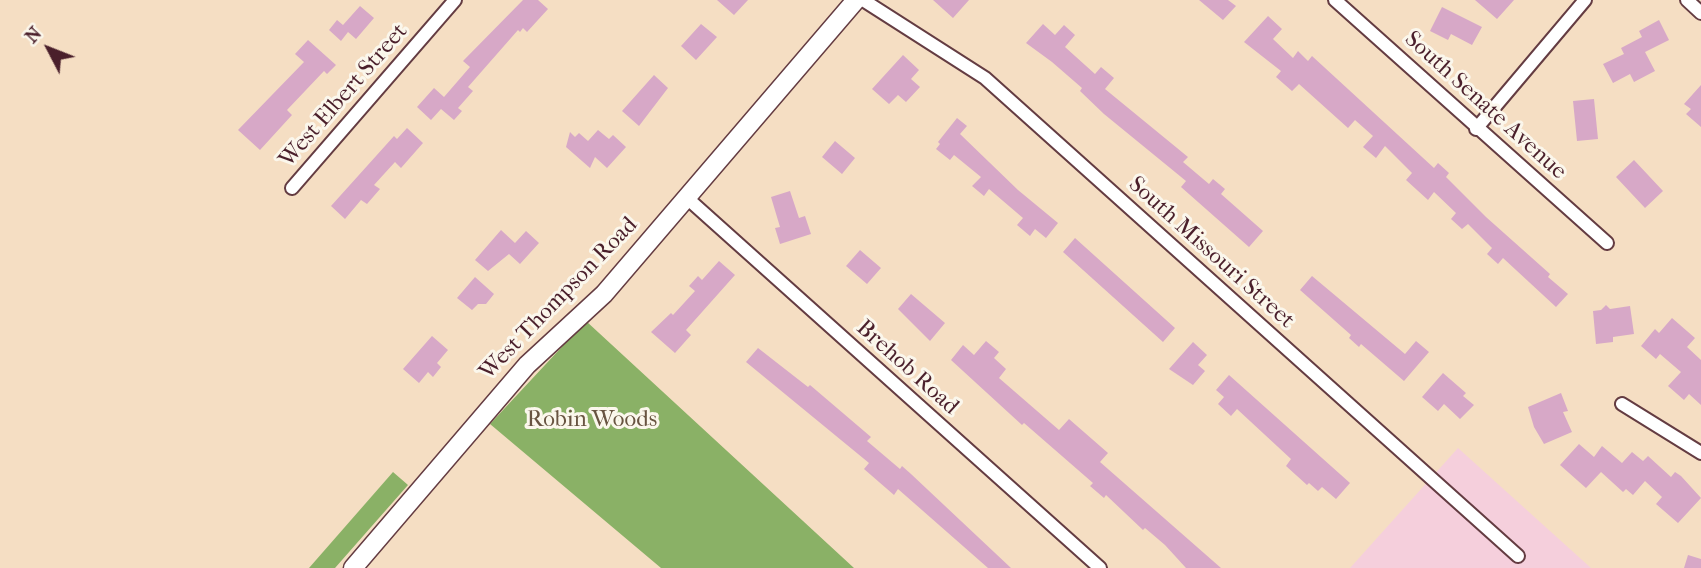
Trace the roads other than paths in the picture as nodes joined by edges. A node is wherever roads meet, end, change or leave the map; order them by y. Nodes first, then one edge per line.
1 (456, 0) edge
2 (856, 0) edge
3 (863, 0) edge
4 (1335, 0) edge
5 (1585, 0) edge
6 (1687, 0) edge
7 (1701, 13) edge
8 (1476, 128) junction
9 (292, 188) dead end
10 (687, 198) junction
11 (1607, 243) dead end
12 (1622, 404) dead end
13 (1701, 453) edge
14 (1518, 555) dead end
15 (353, 568) edge
16 (1100, 568) edge

1 - 9 street, West Elbert Street
2 - 10 main road, West Thompson Road
3 - 14 street, South Missouri Street
4 - 8 street, South Senate Avenue
5 - 8 street
6 - 7 street
8 - 11 street, South Senate Avenue
10 - 15 main road, West Thompson Road
10 - 16 street, Brehob Road
12 - 13 street

